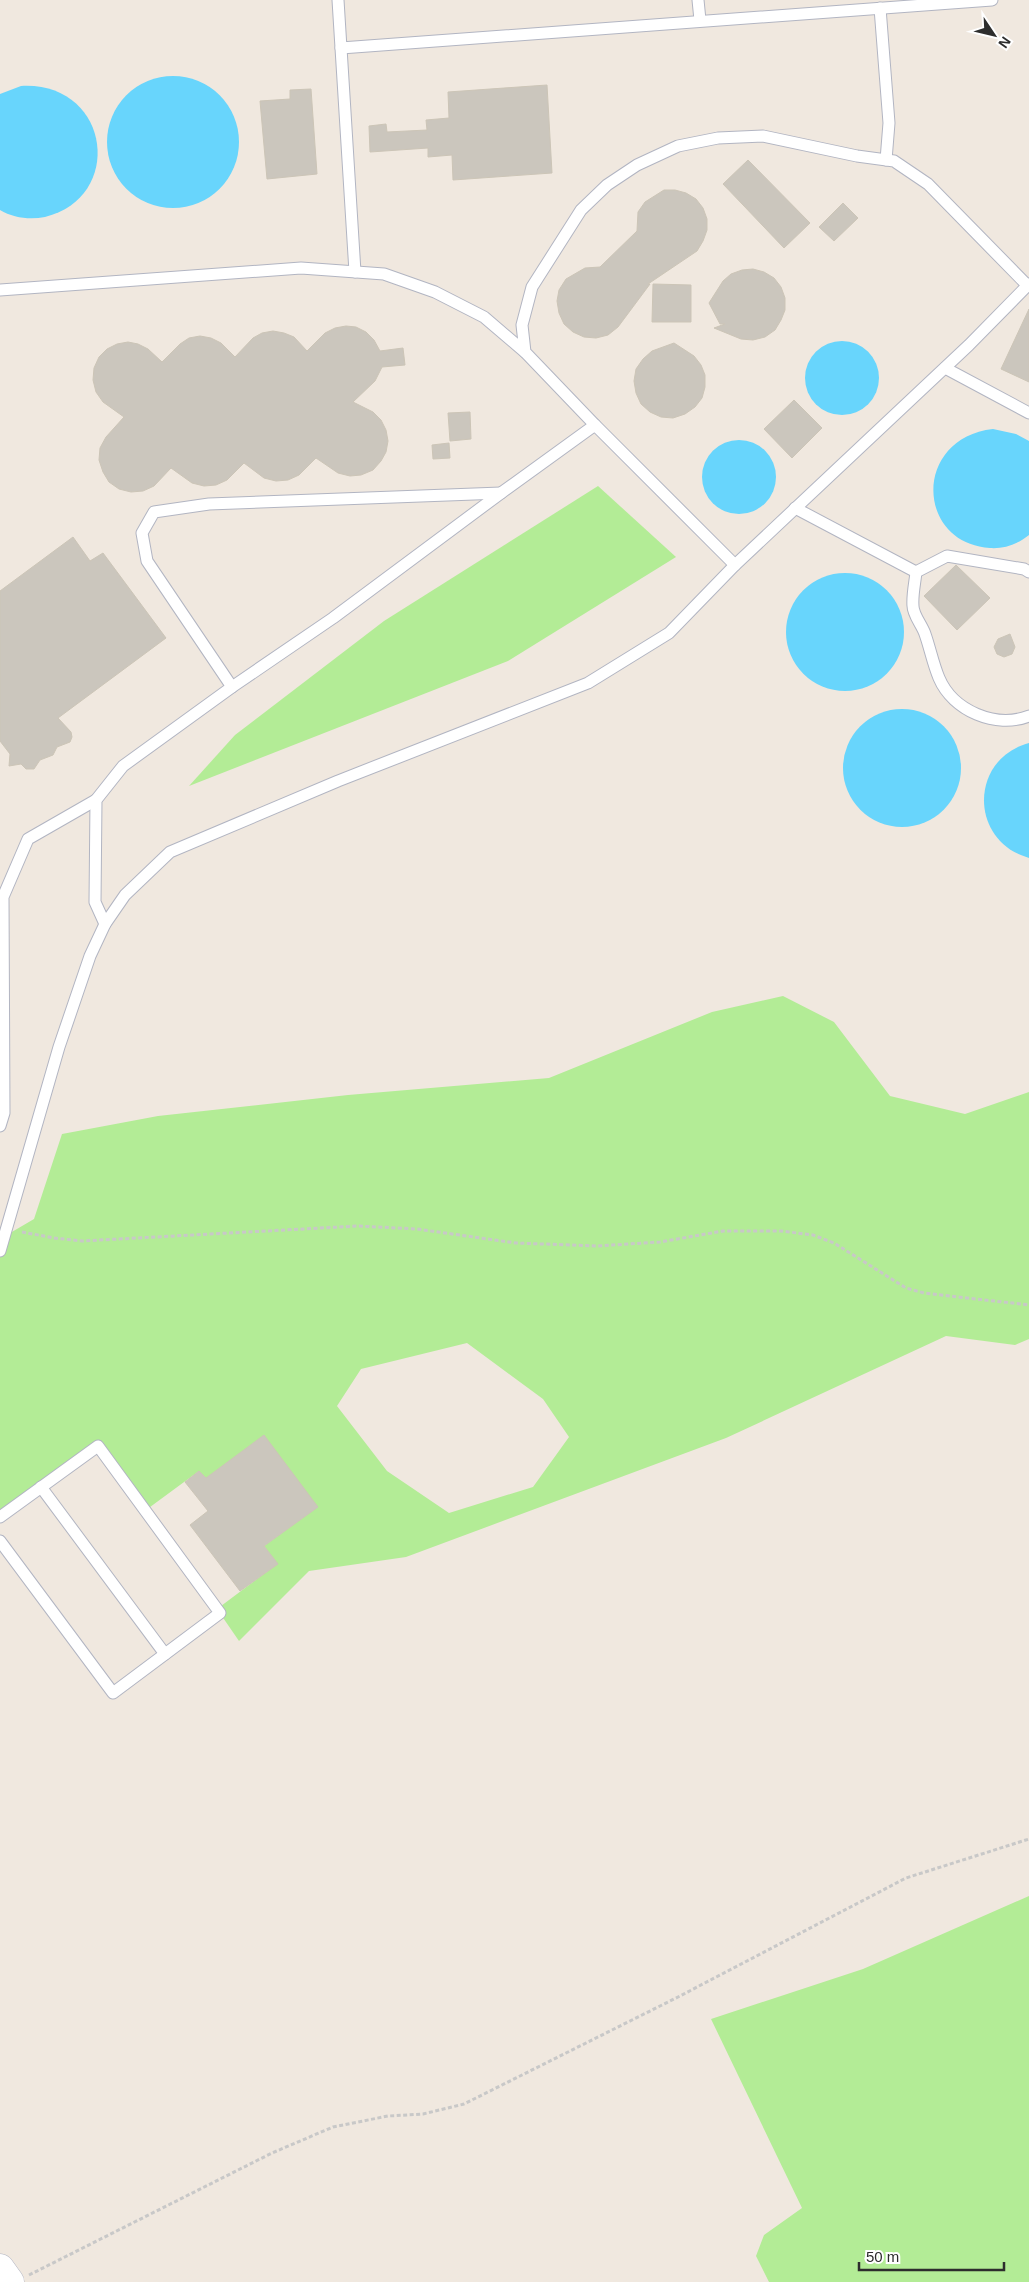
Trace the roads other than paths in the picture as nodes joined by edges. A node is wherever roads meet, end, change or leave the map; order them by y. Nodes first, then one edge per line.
1 (338, 0) edge
2 (698, 0) edge
3 (992, 0) edge
4 (880, 8) junction
5 (700, 20) junction
6 (340, 48) junction
7 (886, 160) junction
8 (355, 272) junction
9 (1028, 284) edge
10 (0, 290) edge
11 (525, 352) junction
12 (945, 368) junction
13 (1029, 413) edge
14 (595, 426) junction
15 (500, 492) junction
16 (795, 508) junction
17 (735, 565) junction
18 (1027, 568) edge
19 (916, 572) junction
20 (232, 687) junction
21 (1029, 716) edge
22 (96, 800) junction
23 (105, 924) junction
24 (0, 1126) edge
25 (0, 1251) edge
26 (41, 1487) junction
27 (0, 1517) edge
28 (0, 1541) edge
29 (165, 1654) junction

1 - 6 lane
2 - 5 lane
3 - 4 lane
4 - 5 lane
4 - 7 lane
5 - 6 lane
6 - 8 lane
7 - 9 lane
7 - 11 lane
8 - 10 lane
8 - 11 lane
9 - 12 lane
11 - 14 lane
12 - 13 lane
12 - 16 lane
14 - 15 lane
14 - 17 lane
15 - 20 lane
15 - 20 lane
16 - 17 lane
16 - 19 lane
17 - 23 lane
18 - 19 lane
19 - 21 lane
20 - 22 lane
22 - 23 lane
22 - 24 lane
23 - 25 lane
26 - 27 lane
26 - 29 lane
26 - 29 lane
28 - 29 lane

